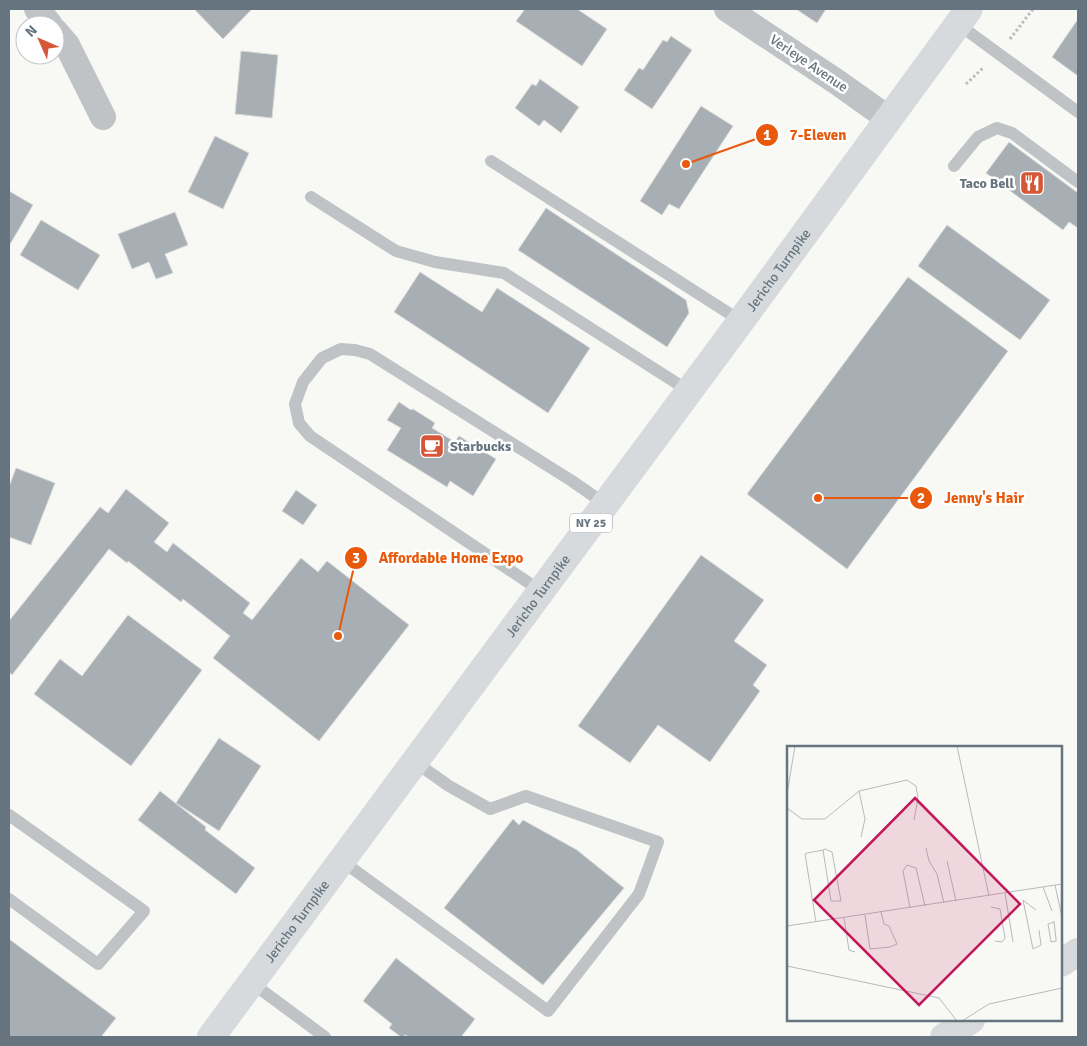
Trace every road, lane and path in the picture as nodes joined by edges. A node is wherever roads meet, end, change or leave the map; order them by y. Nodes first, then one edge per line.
1 (727, 9) edge
2 (964, 16) edge
3 (65, 44) edge
4 (1078, 112) edge
5 (103, 117) dead end
6 (889, 119) junction
7 (491, 161) dead end
8 (954, 166) dead end
9 (1078, 182) edge
10 (311, 197) dead end
11 (741, 321) junction
12 (689, 391) junction
13 (605, 504) junction
14 (541, 591) junction
15 (415, 762) junction
16 (9, 815) edge
17 (342, 862) junction
18 (9, 900) edge
19 (1078, 952) edge
20 (1062, 962) edge
21 (252, 983) junction
22 (969, 1021) edge
23 (211, 1037) edge
24 (325, 1037) edge
25 (944, 1037) edge

1 - 6 street, Verleye Avenue
2 - 4 lane
2 - 6 main road, Jericho Turnpike / NY 25
3 - 5 street
6 - 11 main road, Jericho Turnpike / NY 25
7 - 11 lane
8 - 9 lane
10 - 12 lane
11 - 12 main road, Jericho Turnpike / NY 25
12 - 13 main road, Jericho Turnpike / NY 25
13 - 14 main road, Jericho Turnpike / NY 25
13 - 14 lane
14 - 15 main road, Jericho Turnpike / NY 25
15 - 17 main road, Jericho Turnpike / NY 25
15 - 17 lane
16 - 18 lane
17 - 21 main road, Jericho Turnpike / NY 25
19 - 20 main road
21 - 23 main road, Jericho Turnpike / NY 25
21 - 24 lane
22 - 25 main road

